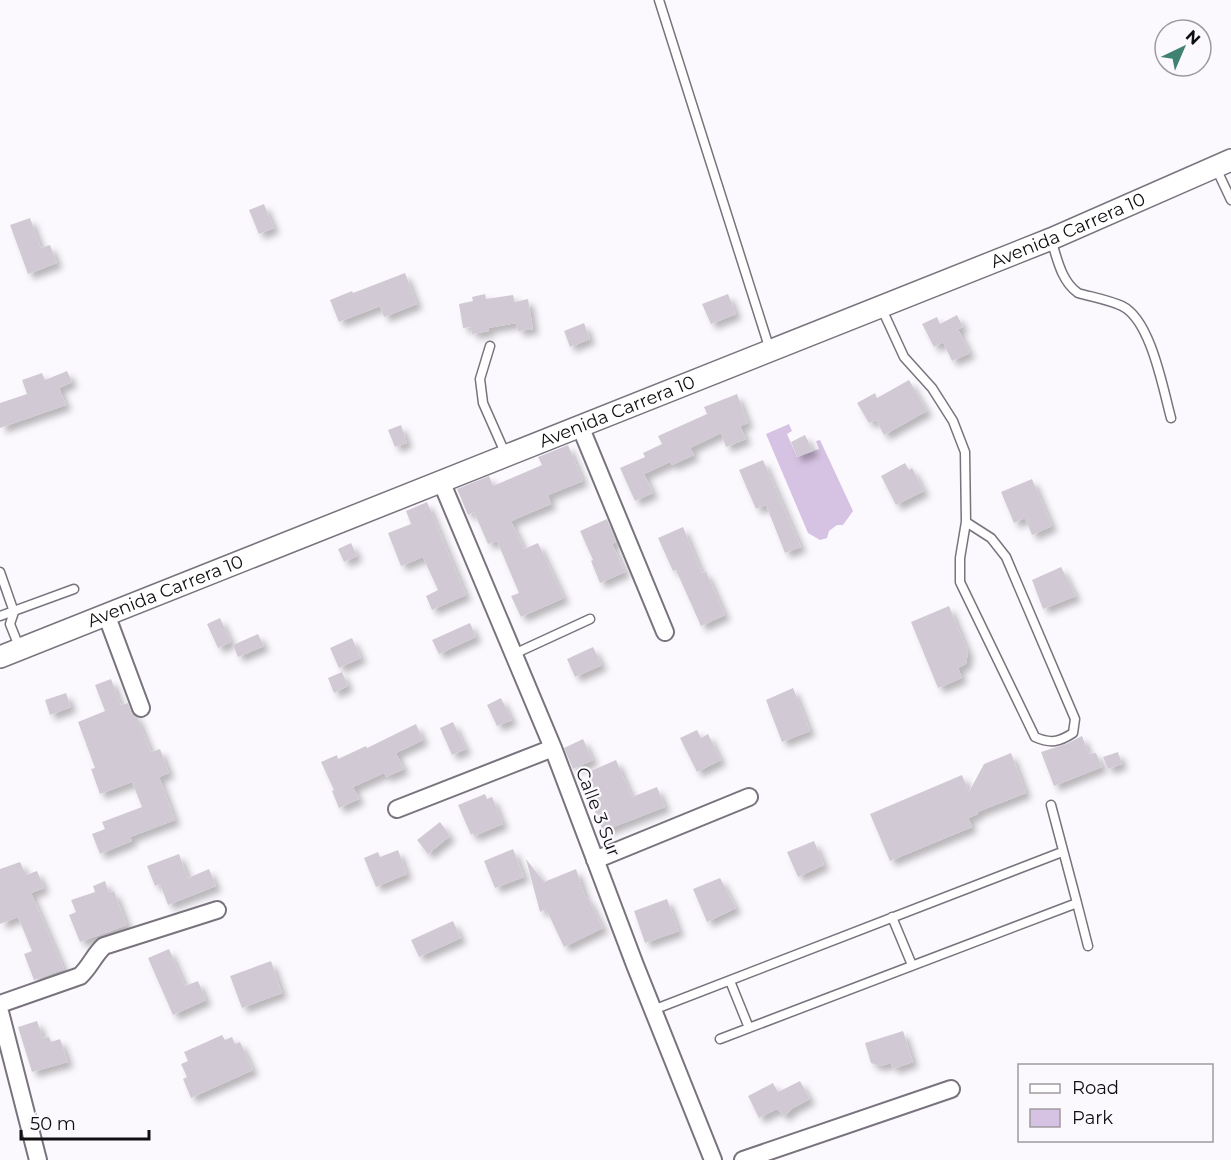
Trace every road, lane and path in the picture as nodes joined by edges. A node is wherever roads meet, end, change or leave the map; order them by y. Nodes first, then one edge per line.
1 (659, 0) edge
2 (1223, 163) edge
3 (1231, 200) edge
4 (1051, 239) junction
5 (880, 307) junction
6 (490, 346) dead end
7 (770, 351) junction
8 (1171, 418) dead end
9 (580, 426) junction
10 (506, 455) junction
11 (441, 481) junction
12 (966, 522) junction
13 (0, 572) edge
14 (74, 589) dead end
15 (14, 612) junction
16 (106, 614) junction
17 (0, 616) edge
18 (590, 620) dead end
19 (664, 632) dead end
20 (20, 649) junction
21 (514, 654) junction
22 (0, 657) edge
23 (141, 708) dead end
24 (553, 748) junction
25 (749, 797) dead end
26 (1051, 806) dead end
27 (397, 809) dead end
28 (1062, 852) junction
29 (595, 860) junction
30 (1077, 903) junction
31 (217, 910) dead end
32 (892, 917) junction
33 (1088, 946) dead end
34 (912, 965) junction
35 (730, 981) junction
36 (0, 1004) edge
37 (653, 1010) junction
38 (0, 1012) edge
39 (749, 1028) junction
40 (720, 1039) dead end
41 (951, 1089) dead end
42 (709, 1159) edge
43 (38, 1160) edge
44 (743, 1160) edge

1 - 7 lane
2 - 3 lane
2 - 4 street, Avenida Carrera 10
4 - 5 street, Avenida Carrera 10
4 - 8 lane
5 - 7 street, Avenida Carrera 10
5 - 12 lane
6 - 10 lane
7 - 9 street, Avenida Carrera 10
9 - 10 street, Avenida Carrera 10
9 - 19 street
10 - 11 street, Avenida Carrera 10
11 - 16 street, Avenida Carrera 10
11 - 21 street, Calle 3 Sur
12 - 12 lane
13 - 15 lane
14 - 15 lane
15 - 17 lane
15 - 20 lane
16 - 20 street, Avenida Carrera 10
16 - 23 street
18 - 21 lane
20 - 22 street, Avenida Carrera 10
21 - 24 street, Calle 3 Sur
24 - 27 street
24 - 29 street, Calle 3 Sur
25 - 29 street
26 - 28 lane
28 - 30 lane
28 - 32 lane
29 - 37 street, Calle 3 Sur
30 - 33 lane
30 - 34 lane
31 - 36 street
32 - 34 lane
32 - 35 lane
34 - 39 lane
35 - 37 lane
35 - 39 lane
37 - 42 street, Calle 3 Sur
38 - 43 street
39 - 40 lane
41 - 44 street

